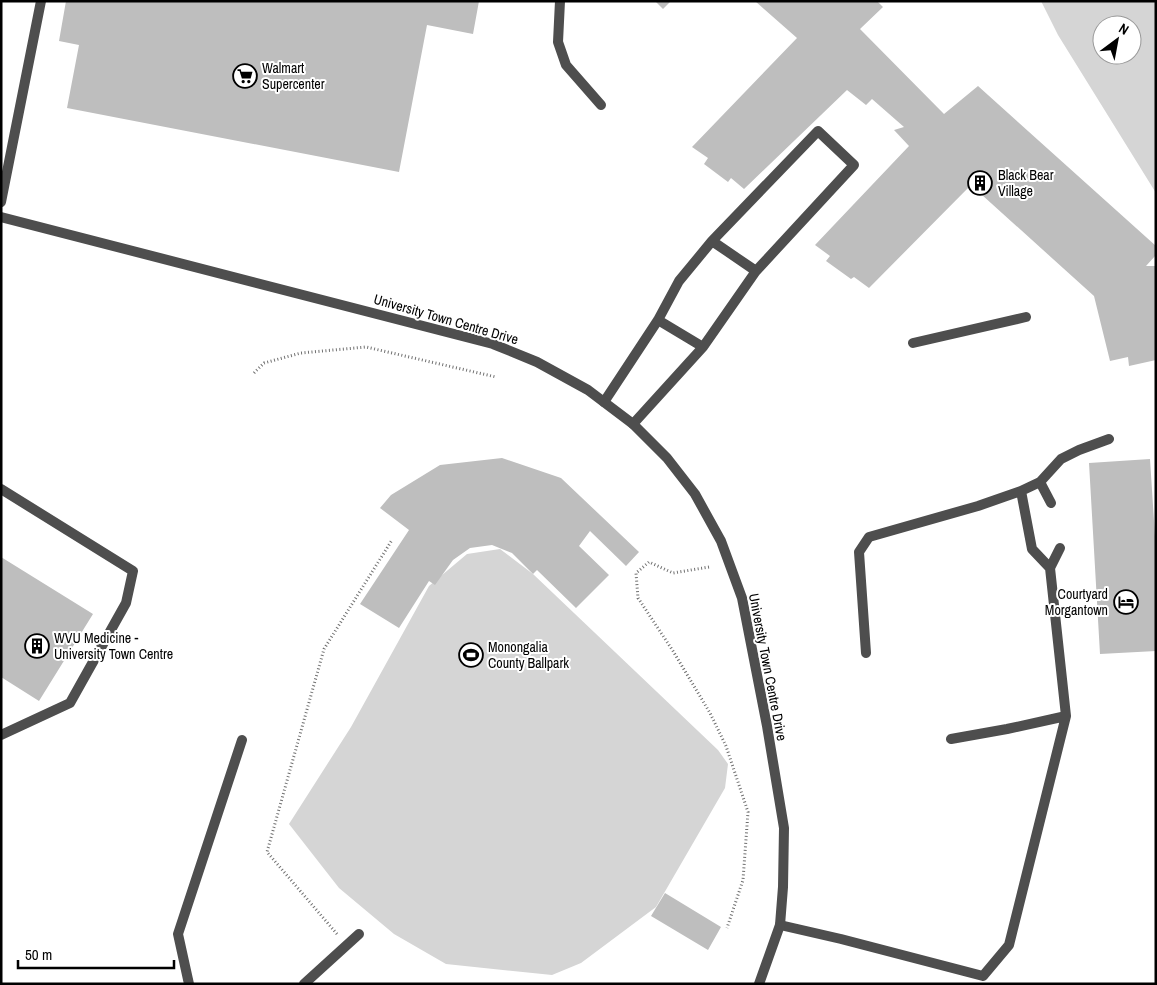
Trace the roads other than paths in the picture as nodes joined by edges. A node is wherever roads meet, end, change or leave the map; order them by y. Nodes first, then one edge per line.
1 (41, 1) edge
2 (560, 1) edge
3 (601, 105) dead end
4 (1, 202) edge
5 (1, 217) edge
6 (712, 241) junction
7 (756, 271) junction
8 (1026, 317) dead end
9 (658, 320) junction
10 (913, 343) dead end
11 (703, 347) junction
12 (604, 402) junction
13 (633, 424) junction
14 (1109, 439) dead end
15 (1040, 482) junction
16 (1, 490) edge
17 (1021, 491) junction
18 (1051, 504) dead end
19 (1060, 548) dead end
20 (1050, 568) junction
21 (866, 653) dead end
22 (1066, 716) junction
23 (1, 735) edge
24 (951, 738) dead end
25 (242, 740) dead end
26 (780, 925) junction
27 (359, 934) dead end
28 (189, 984) edge
29 (304, 984) edge
30 (759, 984) edge

1 - 4 street
2 - 3 street
5 - 12 street, University Town Centre Drive
6 - 7 street
6 - 7 street
6 - 9 street
7 - 11 street
8 - 10 street
9 - 11 street
9 - 12 street
11 - 13 street
12 - 13 street, University Town Centre Drive
13 - 26 street, University Town Centre Drive
14 - 15 street
15 - 17 street
15 - 18 street
16 - 23 street
17 - 20 street
17 - 21 street
19 - 20 street
20 - 22 street
22 - 24 street
22 - 26 street
25 - 28 street
26 - 30 street, University Town Centre Drive
27 - 29 street

